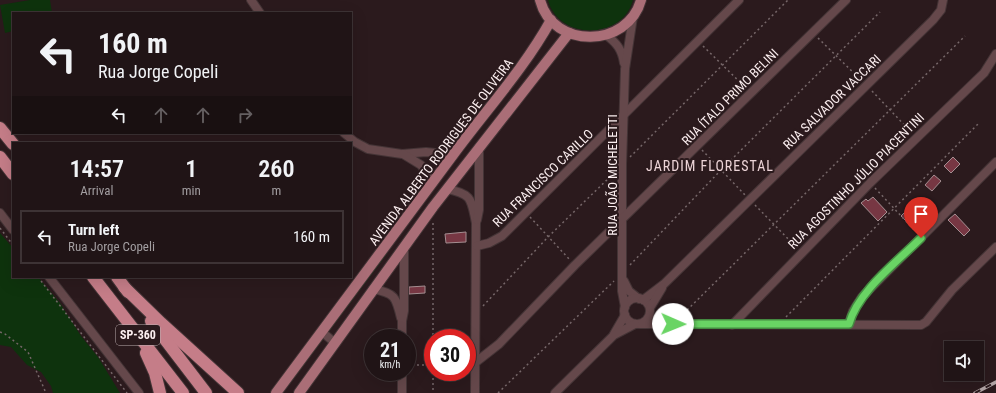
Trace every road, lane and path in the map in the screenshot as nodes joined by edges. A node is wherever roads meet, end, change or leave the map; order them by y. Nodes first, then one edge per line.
1 (251, 0) edge
2 (540, 0) edge
3 (641, 0) edge
4 (739, 0) edge
5 (788, 0) edge
6 (846, 0) edge
7 (944, 1) edge
8 (259, 12) edge
9 (880, 12) dead end
10 (633, 17) junction
11 (551, 20) junction
12 (569, 33) junction
13 (812, 33) junction
14 (606, 36) junction
15 (965, 36) dead end
16 (697, 41) junction
17 (996, 54) edge
18 (836, 56) junction
19 (723, 64) junction
20 (625, 69) junction
21 (866, 85) junction
22 (752, 94) junction
23 (889, 110) junction
24 (624, 116) junction
25 (979, 123) dead end
26 (0, 128) edge
27 (345, 134) edge
28 (916, 138) junction
29 (12, 143) edge
30 (479, 147) junction
31 (698, 147) junction
32 (402, 154) junction
33 (453, 155) junction
34 (0, 157) edge
35 (996, 162) edge
36 (622, 165) junction
37 (721, 170) junction
38 (12, 173) edge
39 (433, 183) junction
40 (870, 183) junction
41 (447, 189) junction
42 (750, 199) junction
43 (894, 209) junction
44 (525, 212) junction
45 (0, 213) edge
46 (623, 219) junction
47 (433, 223) dead end
48 (476, 223) junction
49 (774, 224) junction
50 (0, 228) edge
51 (12, 229) edge
52 (548, 237) junction
53 (921, 238) junction
54 (12, 244) edge
55 (477, 246) junction
56 (996, 246) edge
57 (404, 247) junction
58 (801, 252) junction
59 (575, 265) junction
60 (623, 276) junction
61 (39, 278) edge
62 (50, 278) edge
63 (94, 278) edge
64 (118, 278) edge
65 (664, 284) junction
66 (124, 287) junction
67 (373, 288) junction
68 (641, 299) junction
69 (650, 310) junction
70 (625, 311) junction
71 (476, 313) junction
72 (402, 321) junction
73 (663, 323) junction
74 (638, 324) junction
75 (673, 324) junction
76 (778, 324) junction
77 (849, 324) junction
78 (732, 325) junction
79 (134, 329) junction
80 (402, 329) edge
81 (433, 329) edge
82 (476, 329) edge
83 (0, 332) edge
84 (322, 332) junction
85 (614, 335) junction
86 (334, 342) junction
87 (476, 362) edge
88 (402, 381) edge
89 (433, 381) edge
90 (475, 381) edge
91 (46, 393) edge
92 (127, 393) edge
93 (139, 393) edge
94 (160, 393) edge
95 (183, 393) edge
96 (206, 393) edge
97 (238, 393) edge
98 (276, 393) edge
99 (298, 393) edge
100 (402, 393) edge
101 (433, 393) edge
102 (475, 393) edge
103 (498, 393) edge
104 (555, 393) edge

1 - 8 street
2 - 11 main road
3 - 10 main road
4 - 16 street, RUA FRANCISCO CARILLO
5 - 19 path
6 - 13 street, RUA ÍTALO PRIMO BELINI
7 - 21 street, RUA SALVADOR VACCARI
9 - 18 path
10 - 14 main road
10 - 20 street, RUA JOÃO MICHELETTI
11 - 12 main road
11 - 33 main road, AVENIDA ALBERTO RODRIGUES DE OLIVEIRA
12 - 14 main road
12 - 30 main road, AVENIDA ALBERTO RODRIGUES DE OLIVEIRA
13 - 18 path
13 - 22 street, RUA ÍTALO PRIMO BELINI
14 - 20 street, RUA JOÃO MICHELETTI
15 - 23 path
16 - 19 path
16 - 24 street, RUA FRANCISCO CARILLO
17 - 28 street, RUA AGOSTINHO JÚLIO PIACENTINI
18 - 21 path
18 - 37 path
19 - 22 path
19 - 36 path
20 - 24 street, RUA JOÃO MICHELETTI
21 - 23 path
21 - 42 street, RUA SALVADOR VACCARI
22 - 31 street, RUA ÍTALO PRIMO BELINI
23 - 28 path
23 - 49 path
24 - 36 street, RUA JOÃO MICHELETTI
24 - 44 street, RUA FRANCISCO CARILLO
25 - 43 path
26 - 29 highway
27 - 32 street
28 - 40 street, RUA AGOSTINHO JÚLIO PIACENTINI
30 - 41 main road, AVENIDA ALBERTO RODRIGUES DE OLIVEIRA
30 - 48 street
31 - 37 path
31 - 46 street, RUA ÍTALO PRIMO BELINI
32 - 33 street
32 - 39 street
33 - 39 main road, AVENIDA ALBERTO RODRIGUES DE OLIVEIRA
34 - 38 highway
35 - 53 street
36 - 46 street, RUA JOÃO MICHELETTI
36 - 52 path
37 - 42 path
37 - 60 path
39 - 84 main road, AVENIDA ALBERTO RODRIGUES DE OLIVEIRA
40 - 43 path
40 - 58 street, RUA AGOSTINHO JÚLIO PIACENTINI
41 - 48 street
41 - 57 main road, AVENIDA ALBERTO RODRIGUES DE OLIVEIRA
42 - 49 path
42 - 65 street, RUA SALVADOR VACCARI
43 - 53 path
43 - 76 path
44 - 52 path
44 - 55 street, RUA FRANCISCO CARILLO
45 - 51 street
46 - 59 street, RUA ÍTALO PRIMO BELINI
46 - 60 street, RUA JOÃO MICHELETTI
47 - 81 path
48 - 55 street
49 - 58 path
49 - 75 path
50 - 54 path
52 - 59 path
52 - 71 path
53 - 77 street
55 - 71 street
56 - 77 street
57 - 67 main road, AVENIDA ALBERTO RODRIGUES DE OLIVEIRA
57 - 72 street
58 - 78 street, RUA AGOSTINHO JÚLIO PIACENTINI
59 - 87 street, RUA ÍTALO PRIMO BELINI
60 - 68 street
60 - 70 street, RUA JOÃO MICHELETTI
60 - 103 path
61 - 92 path
62 - 93 street
63 - 79 highway, SP-360
64 - 66 highway, SP-360
65 - 68 street, RUA SALVADOR VACCARI
65 - 69 street, RUA SALVADOR VACCARI
66 - 96 highway, SP-360
66 - 97 highway
67 - 72 street
67 - 86 main road, AVENIDA ALBERTO RODRIGUES DE OLIVEIRA
68 - 69 street
68 - 70 street
69 - 73 street
69 - 74 street
70 - 74 street
70 - 85 street
71 - 82 street
72 - 80 street
73 - 74 street
73 - 75 street
74 - 85 street
75 - 78 street
76 - 77 street
76 - 78 street
79 - 94 highway
79 - 95 highway, SP-360
83 - 91 path
84 - 86 street
84 - 98 main road, AVENIDA ALBERTO RODRIGUES DE OLIVEIRA
85 - 104 street
86 - 99 main road, AVENIDA ALBERTO RODRIGUES DE OLIVEIRA
88 - 100 street
89 - 101 path
90 - 102 street

